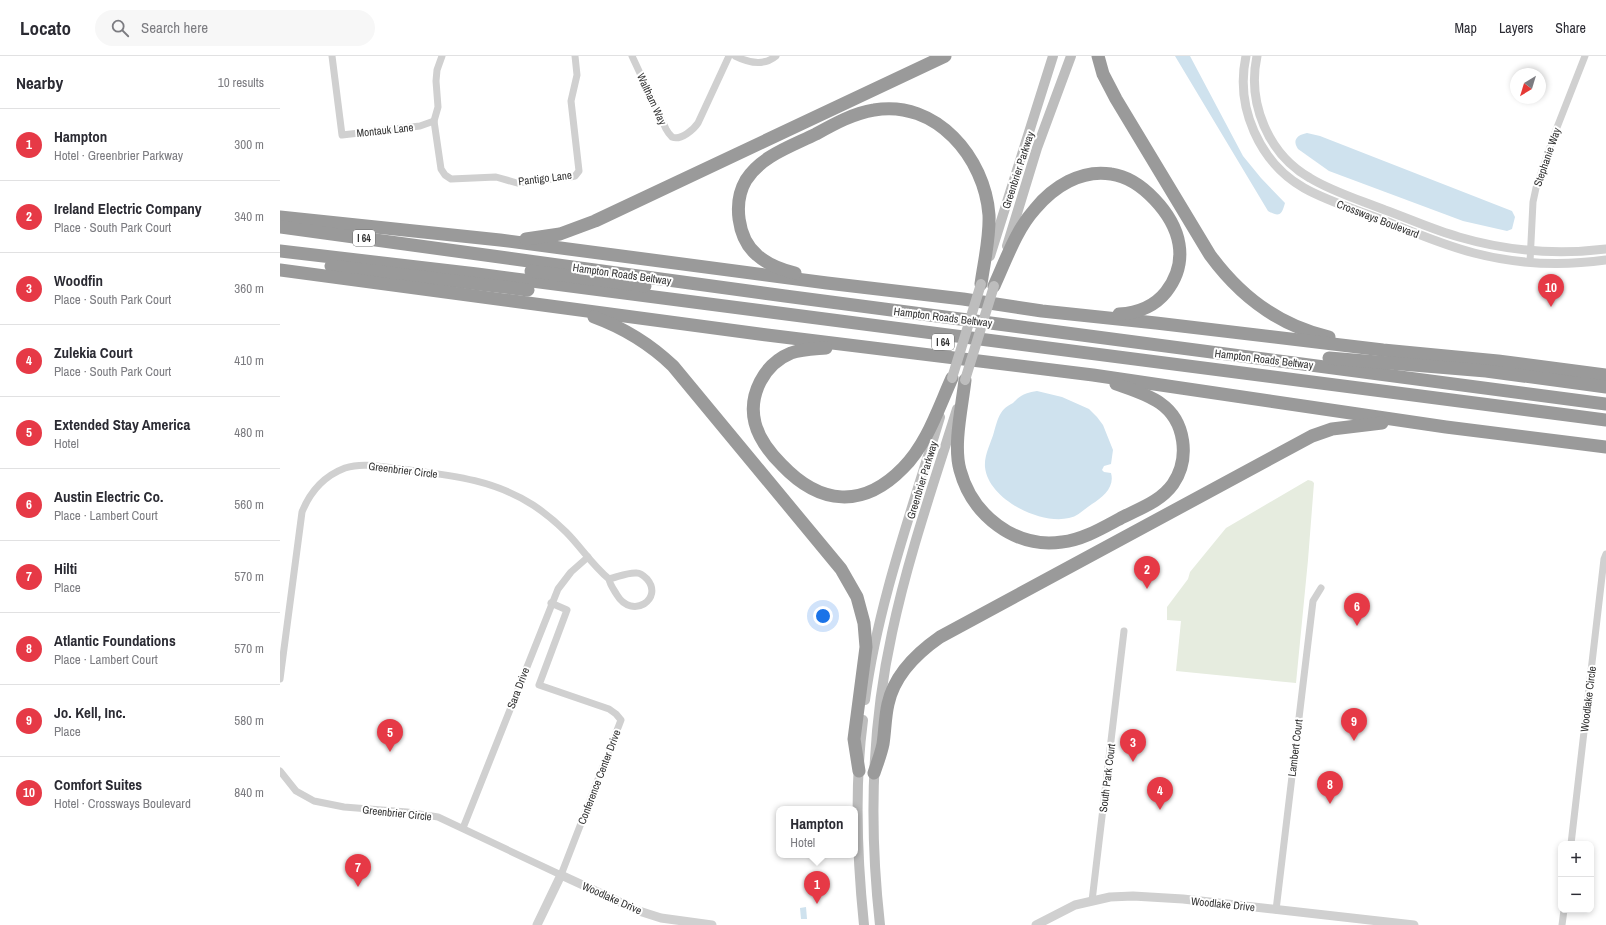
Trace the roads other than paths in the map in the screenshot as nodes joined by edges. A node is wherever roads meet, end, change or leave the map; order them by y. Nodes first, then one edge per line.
1 (332, 56) edge
2 (442, 56) edge
3 (575, 56) edge
4 (632, 56) edge
5 (729, 56) edge
6 (735, 56) edge
7 (776, 56) edge
8 (945, 56) edge
9 (1053, 56) edge
10 (1071, 56) edge
11 (1098, 56) edge
12 (1246, 56) edge
13 (1258, 56) edge
14 (1585, 56) edge
15 (434, 121) junction
16 (280, 217) edge
17 (280, 227) edge
18 (479, 238) junction
19 (1606, 249) edge
20 (448, 250) junction
21 (280, 251) edge
22 (1529, 251) junction
23 (280, 260) edge
24 (1606, 260) edge
25 (1530, 262) junction
26 (280, 270) edge
27 (988, 285) junction
28 (855, 286) junction
29 (554, 307) junction
30 (1042, 311) junction
31 (852, 345) junction
32 (1384, 350) junction
33 (1295, 362) junction
34 (1093, 375) junction
35 (1606, 375) edge
36 (952, 378) junction
37 (965, 380) junction
38 (1606, 387) edge
39 (1606, 404) edge
40 (1606, 410) edge
41 (1606, 420) edge
42 (1446, 427) junction
43 (1606, 429) edge
44 (1564, 442) junction
45 (1606, 447) edge
46 (1606, 451) edge
47 (1606, 554) edge
48 (588, 557) junction
49 (609, 579) junction
50 (1321, 588) dead end
51 (551, 604) junction
52 (1124, 631) dead end
53 (280, 679) edge
54 (280, 771) edge
55 (859, 771) junction
56 (874, 773) junction
57 (463, 828) junction
58 (1571, 841) edge
59 (561, 875) junction
60 (1092, 900) junction
61 (1276, 910) junction
62 (1564, 913) edge
63 (537, 925) edge
64 (712, 925) edge
65 (864, 925) edge
66 (880, 925) edge
67 (1036, 925) edge
68 (1414, 925) edge
69 (1562, 925) edge

1 - 15 street, Montauk Lane
2 - 15 street, Pantigo Lane
3 - 15 street, Pantigo Lane
4 - 5 street, Waltham Way
6 - 7 street
8 - 18 highway
9 - 27 main road, Greenbrier Parkway
10 - 27 main road, Greenbrier Parkway
11 - 32 highway
12 - 25 street, Crossways Boulevard
13 - 22 street, Crossways Boulevard
14 - 22 street, Stephanie Way
16 - 18 highway
17 - 20 highway, Hampton Roads Beltway / I 64
18 - 28 highway
19 - 22 street, Crossways Boulevard
20 - 33 highway, Hampton Roads Beltway / I 64
20 - 40 highway
21 - 41 highway
22 - 25 street, Stephanie Way
23 - 43 highway, I 64
24 - 25 street, Crossways Boulevard
26 - 29 highway
27 - 28 highway
27 - 30 highway
27 - 36 main road, Greenbrier Parkway, bridge
27 - 37 main road, Greenbrier Parkway, bridge
28 - 30 highway
29 - 31 highway
29 - 55 highway
30 - 32 highway
31 - 34 highway
31 - 36 highway
32 - 35 highway
33 - 38 highway
33 - 39 highway, Hampton Roads Beltway / I 64
34 - 37 highway
34 - 42 highway
36 - 55 main road, Greenbrier Parkway
37 - 56 main road, Greenbrier Parkway
42 - 44 highway
42 - 56 highway
44 - 45 highway
44 - 46 highway
47 - 58 street, Woodlake Circle
48 - 49 street, Greenbrier Circle
48 - 51 street, Sara Drive
48 - 53 street, Greenbrier Circle
49 - 49 street, Greenbrier Circle
50 - 61 street, Lambert Court
51 - 57 street, Sara Drive
51 - 59 street, Conference Center Drive
52 - 60 street, South Park Court
54 - 57 street, Greenbrier Circle
55 - 65 main road, Greenbrier Parkway
56 - 66 main road, Greenbrier Parkway
57 - 59 street, Greenbrier Circle
59 - 63 street
59 - 64 street, Woodlake Drive
60 - 61 street, Woodlake Drive
60 - 67 street, Woodlake Drive
61 - 68 street, Woodlake Drive
62 - 69 street

